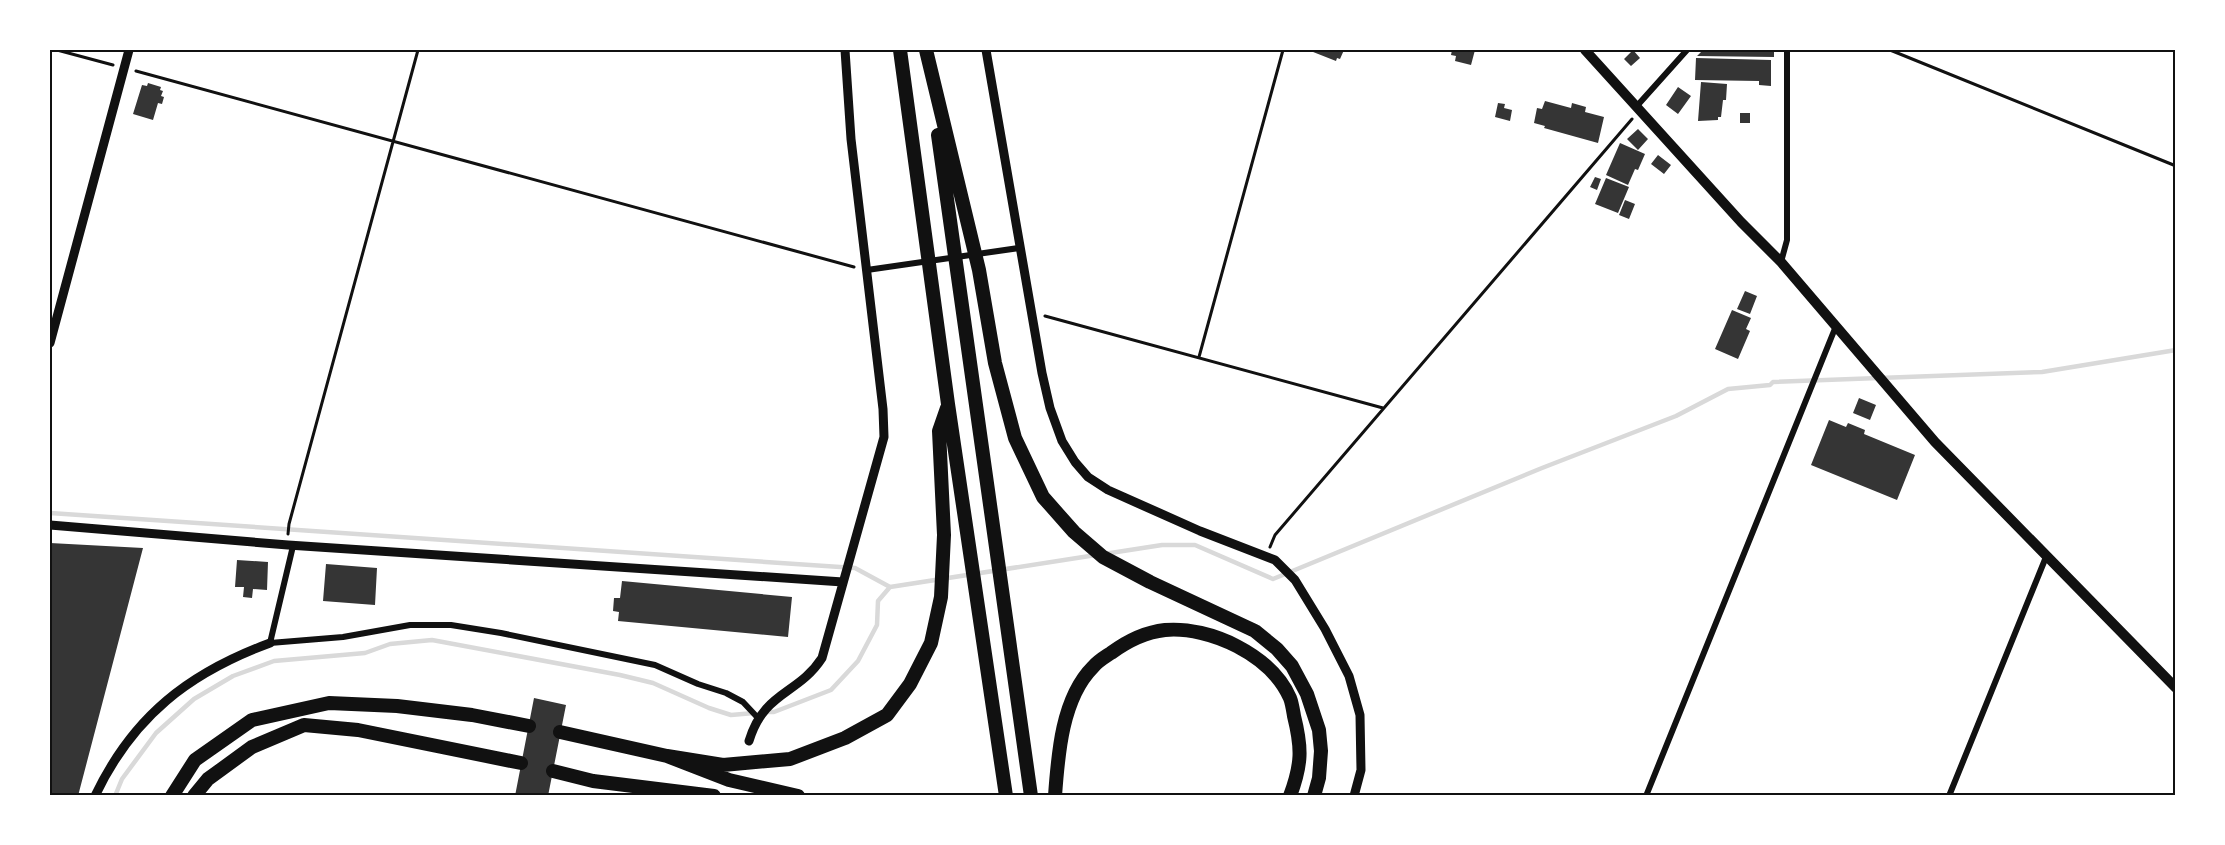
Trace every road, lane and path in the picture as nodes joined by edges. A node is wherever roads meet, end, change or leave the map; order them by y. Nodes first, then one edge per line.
1 (57, 50) edge
2 (129, 50) edge
3 (418, 50) edge
4 (845, 50) edge
5 (900, 50) edge
6 (925, 50) edge
7 (986, 50) edge
8 (1283, 50) edge
9 (1585, 50) edge
10 (1687, 50) edge
11 (1787, 50) edge
12 (1890, 50) edge
13 (125, 68) junction
14 (1638, 109) junction
15 (393, 141) junction
16 (2175, 166) edge
17 (1019, 248) junction
18 (975, 254) junction
19 (956, 257) junction
20 (928, 261) junction
21 (1781, 262) junction
22 (867, 270) junction
23 (1032, 311) junction
24 (1836, 326) junction
25 (50, 343) edge
26 (1198, 358) junction
27 (948, 404) junction
28 (1383, 408) junction
29 (50, 525) edge
30 (290, 545) junction
31 (1265, 556) junction
32 (2046, 556) junction
33 (844, 580) junction
34 (270, 643) junction
35 (2175, 688) edge
36 (758, 717) junction
37 (529, 726) dead end
38 (560, 732) dead end
39 (749, 741) dead end
40 (667, 756) junction
41 (521, 764) dead end
42 (553, 771) dead end
43 (593, 781) junction
44 (95, 795) edge
45 (172, 795) edge
46 (194, 795) edge
47 (645, 795) edge
48 (714, 795) edge
49 (798, 795) edge
50 (1006, 795) edge
51 (1031, 795) edge
52 (1055, 795) edge
53 (1290, 795) edge
54 (1314, 795) edge
55 (1354, 795) edge
56 (1646, 795) edge
57 (1948, 795) edge

1 - 13 path
2 - 13 street
3 - 15 path
4 - 22 street
5 - 20 highway
6 - 18 highway
6 - 19 highway
7 - 17 street
8 - 26 path
9 - 14 main road
10 - 14 street
11 - 21 street
12 - 16 path
13 - 15 path
13 - 25 street
14 - 21 main road
14 - 28 path
15 - 22 path
15 - 30 path
17 - 18 street
17 - 23 street
18 - 19 street
18 - 54 highway
19 - 20 street
19 - 51 highway
20 - 22 street
20 - 27 highway
21 - 24 main road
22 - 33 street
23 - 26 path
23 - 31 street
24 - 32 main road
24 - 56 street
26 - 28 path
27 - 40 highway
27 - 50 highway
28 - 31 path
29 - 30 street
30 - 33 street
30 - 34 street
31 - 55 street
32 - 35 main road
32 - 57 street
33 - 36 street
34 - 36 street
34 - 44 street
36 - 39 street
37 - 45 highway
38 - 40 highway
40 - 49 highway
41 - 46 highway
42 - 43 highway
43 - 47 highway
43 - 48 highway
52 - 53 highway

